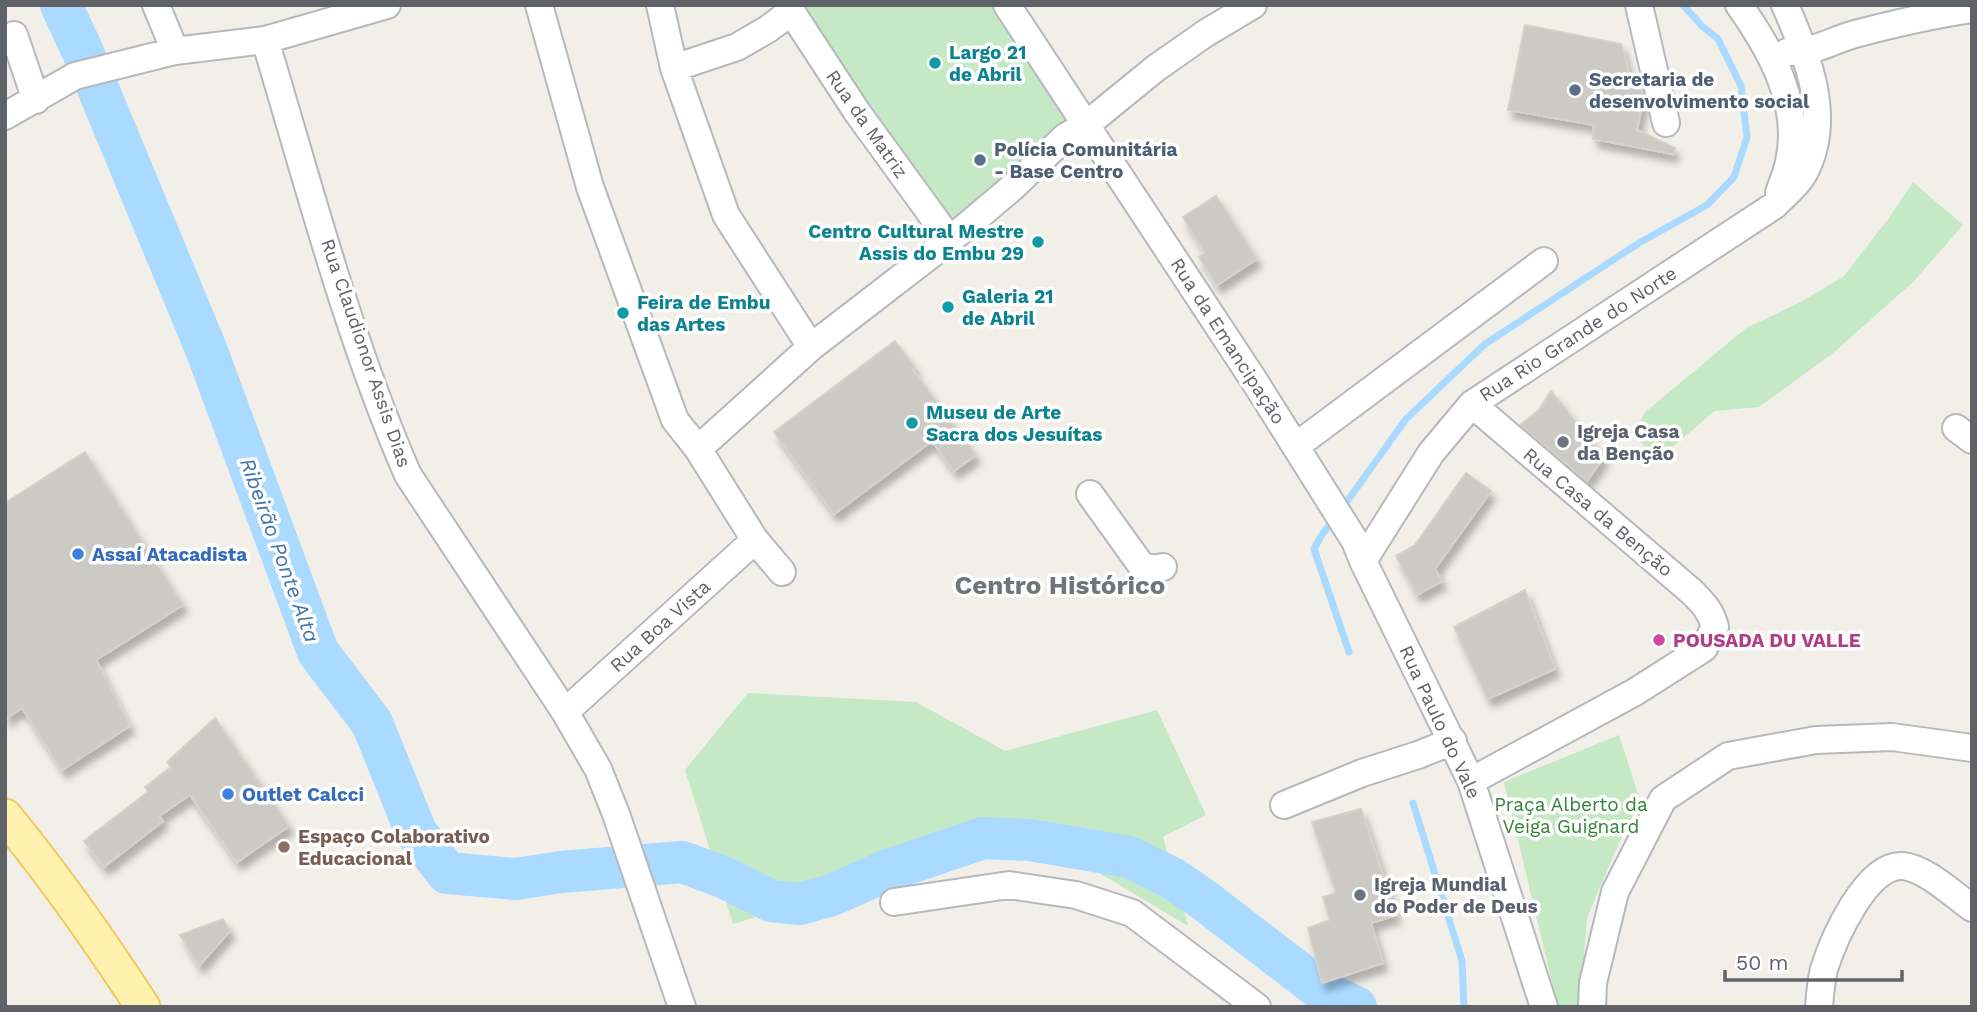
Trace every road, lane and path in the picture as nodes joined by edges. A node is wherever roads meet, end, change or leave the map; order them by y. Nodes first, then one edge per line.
1 (387, 5) edge
2 (539, 5) edge
3 (660, 5) edge
4 (1007, 5) edge
5 (1253, 5) edge
6 (1639, 5) edge
7 (1787, 6) edge
8 (155, 8) edge
9 (790, 8) edge
10 (1972, 9) edge
11 (1746, 16) edge
12 (14, 35) dead end
13 (265, 40) junction
14 (175, 51) junction
15 (1768, 51) junction
16 (1805, 52) junction
17 (674, 68) junction
18 (36, 100) junction
19 (5, 116) edge
20 (1666, 123) dead end
21 (1086, 125) junction
22 (1775, 205) junction
23 (950, 240) junction
24 (1544, 261) dead end
25 (811, 347) junction
26 (1472, 404) junction
27 (1296, 446) junction
28 (698, 449) junction
29 (1090, 494) dead end
30 (755, 540) junction
31 (1359, 551) junction
32 (1163, 567) dead end
33 (782, 572) dead end
34 (565, 712) junction
35 (1452, 741) junction
36 (1972, 748) edge
37 (1471, 780) junction
38 (1284, 805) dead end
39 (5, 816) edge
40 (894, 902) dead end
41 (1972, 908) edge
42 (143, 1007) edge
43 (682, 1007) edge
44 (1257, 1007) edge
45 (1544, 1007) edge
46 (1592, 1007) edge
47 (1819, 1007) edge

1 - 13 street
2 - 28 street
3 - 17 street
4 - 21 street, Rua da Emancipação
5 - 21 street
6 - 20 street
7 - 11 street
7 - 16 street, Rua Rio Grande do Norte
8 - 14 street
9 - 17 street
9 - 23 street, Rua da Matriz
10 - 16 street
11 - 15 street
12 - 18 street
13 - 14 street
13 - 34 street, Rua Claudionor Assis Dias
14 - 18 street
15 - 16 street
15 - 22 street
16 - 22 street, Rua Rio Grande do Norte
17 - 25 street
18 - 19 street
21 - 23 street
21 - 27 street, Rua da Emancipação
22 - 26 street, Rua Rio Grande do Norte
23 - 25 street
24 - 27 street
25 - 28 street
26 - 31 street, Rua Rio Grande do Norte
26 - 37 street, Rua Casa da Benção
27 - 31 street, Rua da Emancipação
28 - 30 street
29 - 32 street
30 - 33 street
30 - 34 street, Rua Boa Vista
31 - 35 street, Rua Paulo do Vale
34 - 43 street, Rua Claudionor Assis Dias
35 - 37 street, Rua Paulo do Vale
35 - 38 street
36 - 46 street
37 - 45 street, Rua Paulo do Vale
39 - 42 main road
40 - 44 street
41 - 47 street

